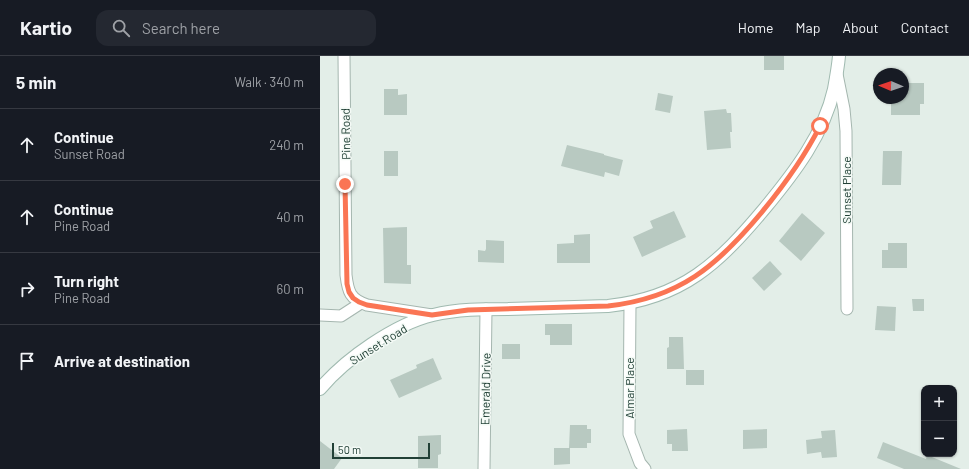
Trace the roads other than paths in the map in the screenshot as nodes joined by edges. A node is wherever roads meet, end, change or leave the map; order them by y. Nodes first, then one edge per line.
1 (344, 56) edge
2 (839, 56) edge
3 (837, 72) junction
4 (361, 303) junction
5 (630, 304) junction
6 (486, 309) junction
7 (847, 309) dead end
8 (320, 315) edge
9 (432, 315) junction
10 (320, 388) edge
11 (484, 469) edge
12 (645, 469) edge

1 - 4 street, Pine Road
2 - 3 street, Sunset Road
3 - 5 street, Sunset Road
3 - 7 street, Sunset Place
4 - 8 street
4 - 9 street
5 - 6 street, Sunset Road
5 - 12 street, Almar Place
6 - 9 street, Sunset Road
6 - 11 street, Emerald Drive
9 - 10 street, Sunset Road

